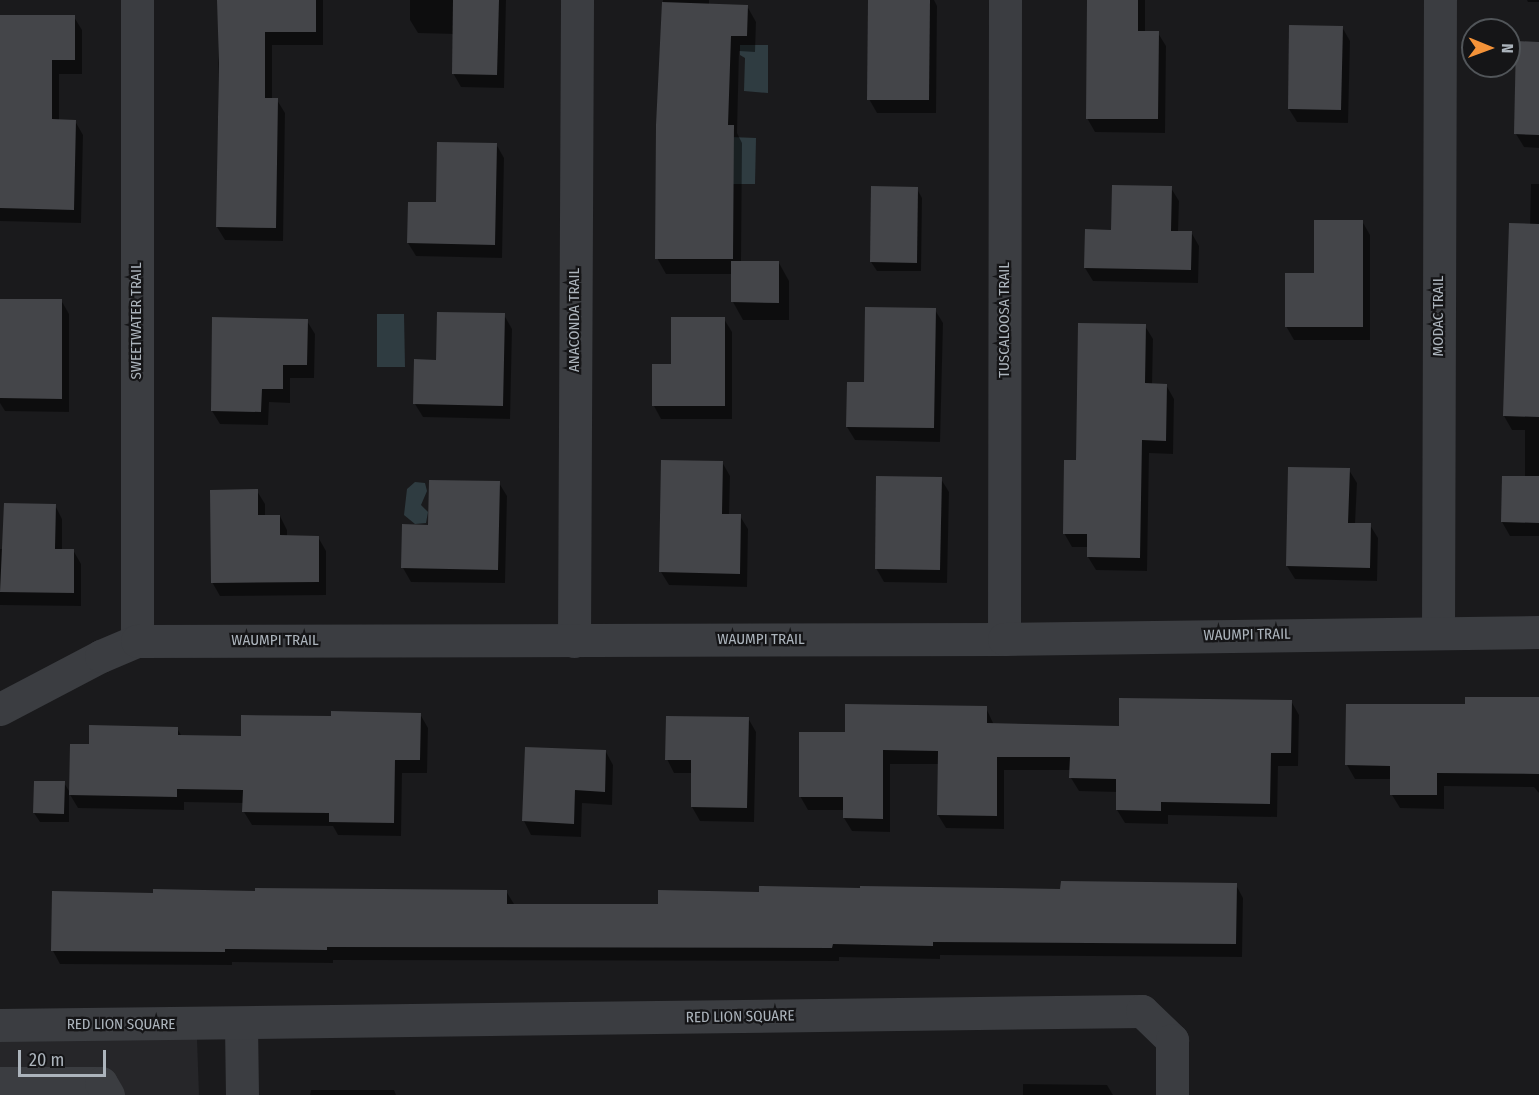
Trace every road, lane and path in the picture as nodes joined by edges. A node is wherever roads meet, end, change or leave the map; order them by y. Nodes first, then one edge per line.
1 (137, 0) edge
2 (577, 0) edge
3 (1005, 0) edge
4 (1440, 0) edge
5 (1438, 632) junction
6 (1539, 632) edge
7 (1004, 639) junction
8 (574, 640) junction
9 (137, 641) junction
10 (0, 709) edge
11 (241, 1024) junction
12 (0, 1025) edge
13 (0, 1083) edge
14 (108, 1095) edge
15 (242, 1095) edge
16 (1172, 1095) edge

1 - 9 street, SWEETWATER TRAIL
2 - 8 street, ANACONDA TRAIL
3 - 7 street, TUSCALOOSA TRAIL
4 - 5 street, MODAC TRAIL
5 - 6 street, WAUMPI TRAIL
5 - 7 street, WAUMPI TRAIL
7 - 8 street, WAUMPI TRAIL
8 - 9 street, WAUMPI TRAIL
9 - 10 street, WAUMPI TRAIL
11 - 12 street, RED LION SQUARE
11 - 15 street
11 - 16 street, RED LION SQUARE
13 - 14 street

